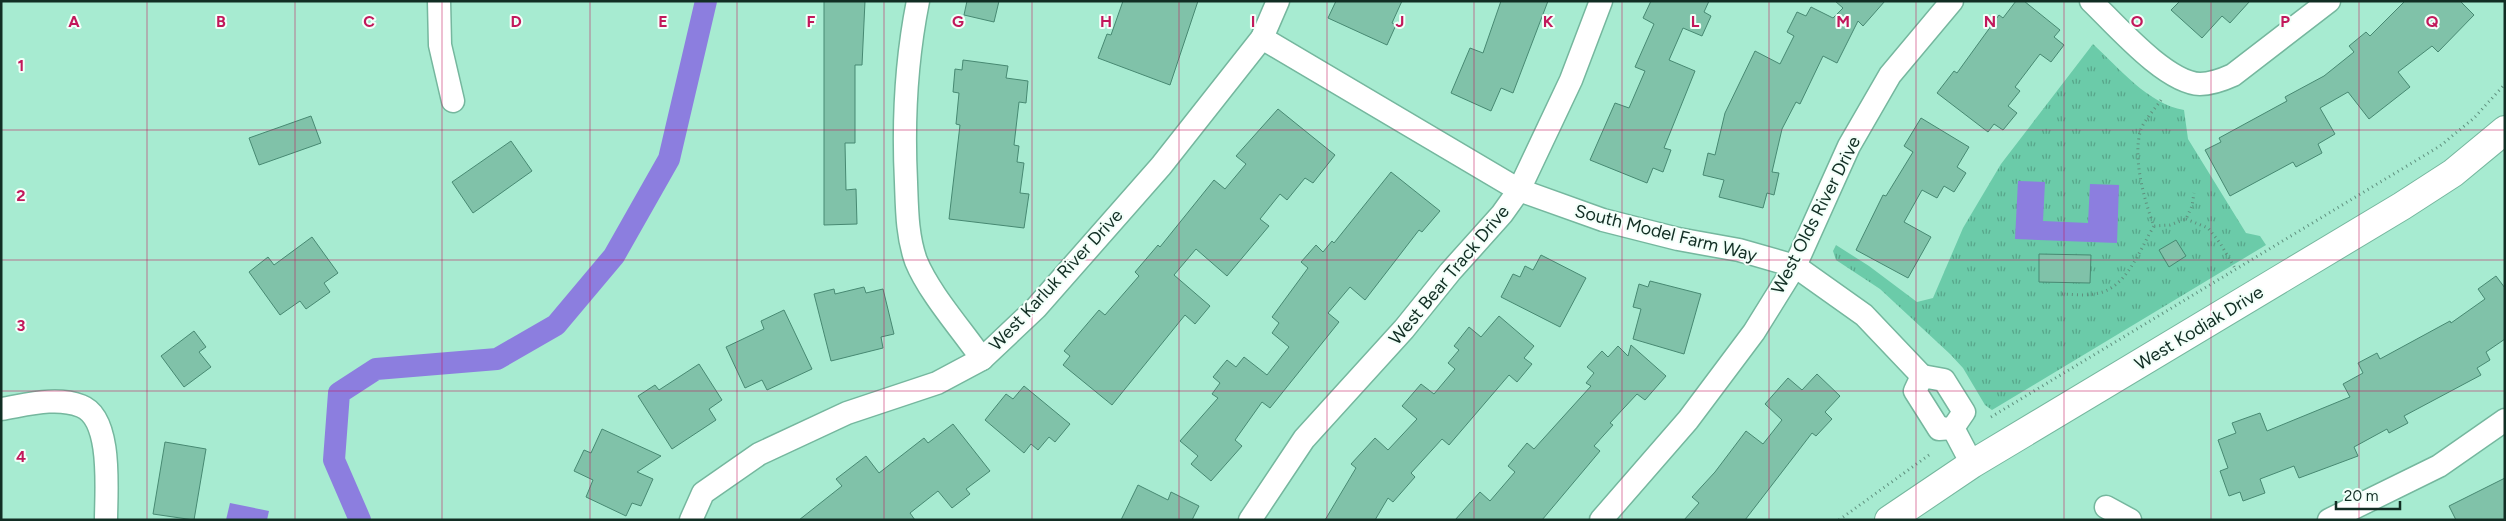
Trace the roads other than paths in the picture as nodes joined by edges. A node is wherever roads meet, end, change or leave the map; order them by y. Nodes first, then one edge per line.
1 (439, 1) edge
2 (918, 1) edge
3 (1278, 1) edge
4 (1601, 1) edge
5 (1952, 1) edge
6 (2091, 1) edge
7 (2329, 1) edge
8 (1262, 38) junction
9 (453, 102) dead end
10 (2505, 130) edge
11 (1518, 190) junction
12 (1795, 266) junction
13 (982, 359) junction
14 (1922, 376) junction
15 (1, 409) edge
16 (2505, 420) edge
17 (1953, 428) junction
18 (1972, 464) junction
19 (2106, 507) dead end
20 (106, 520) edge
21 (691, 520) edge
22 (1250, 520) edge
23 (1601, 520) edge
24 (1889, 520) edge
25 (2130, 520) edge
26 (2330, 520) edge

1 - 9 street
2 - 13 street
3 - 8 street, West Karluk River Drive
4 - 11 street, West Bear Track Drive
5 - 12 street, West Olds River Drive
6 - 7 street
8 - 11 street, South Model Farm Way
8 - 13 street, West Karluk River Drive
10 - 18 street, West Kodiak Drive
11 - 12 street, South Model Farm Way
11 - 22 street, West Bear Track Drive
12 - 14 street, South Model Farm Way
12 - 23 street, West Olds River Drive
13 - 21 street, West Karluk River Drive
14 - 17 street
14 - 17 street
15 - 20 street
16 - 26 street
17 - 18 street
18 - 24 street, West Kodiak Drive
19 - 25 street

